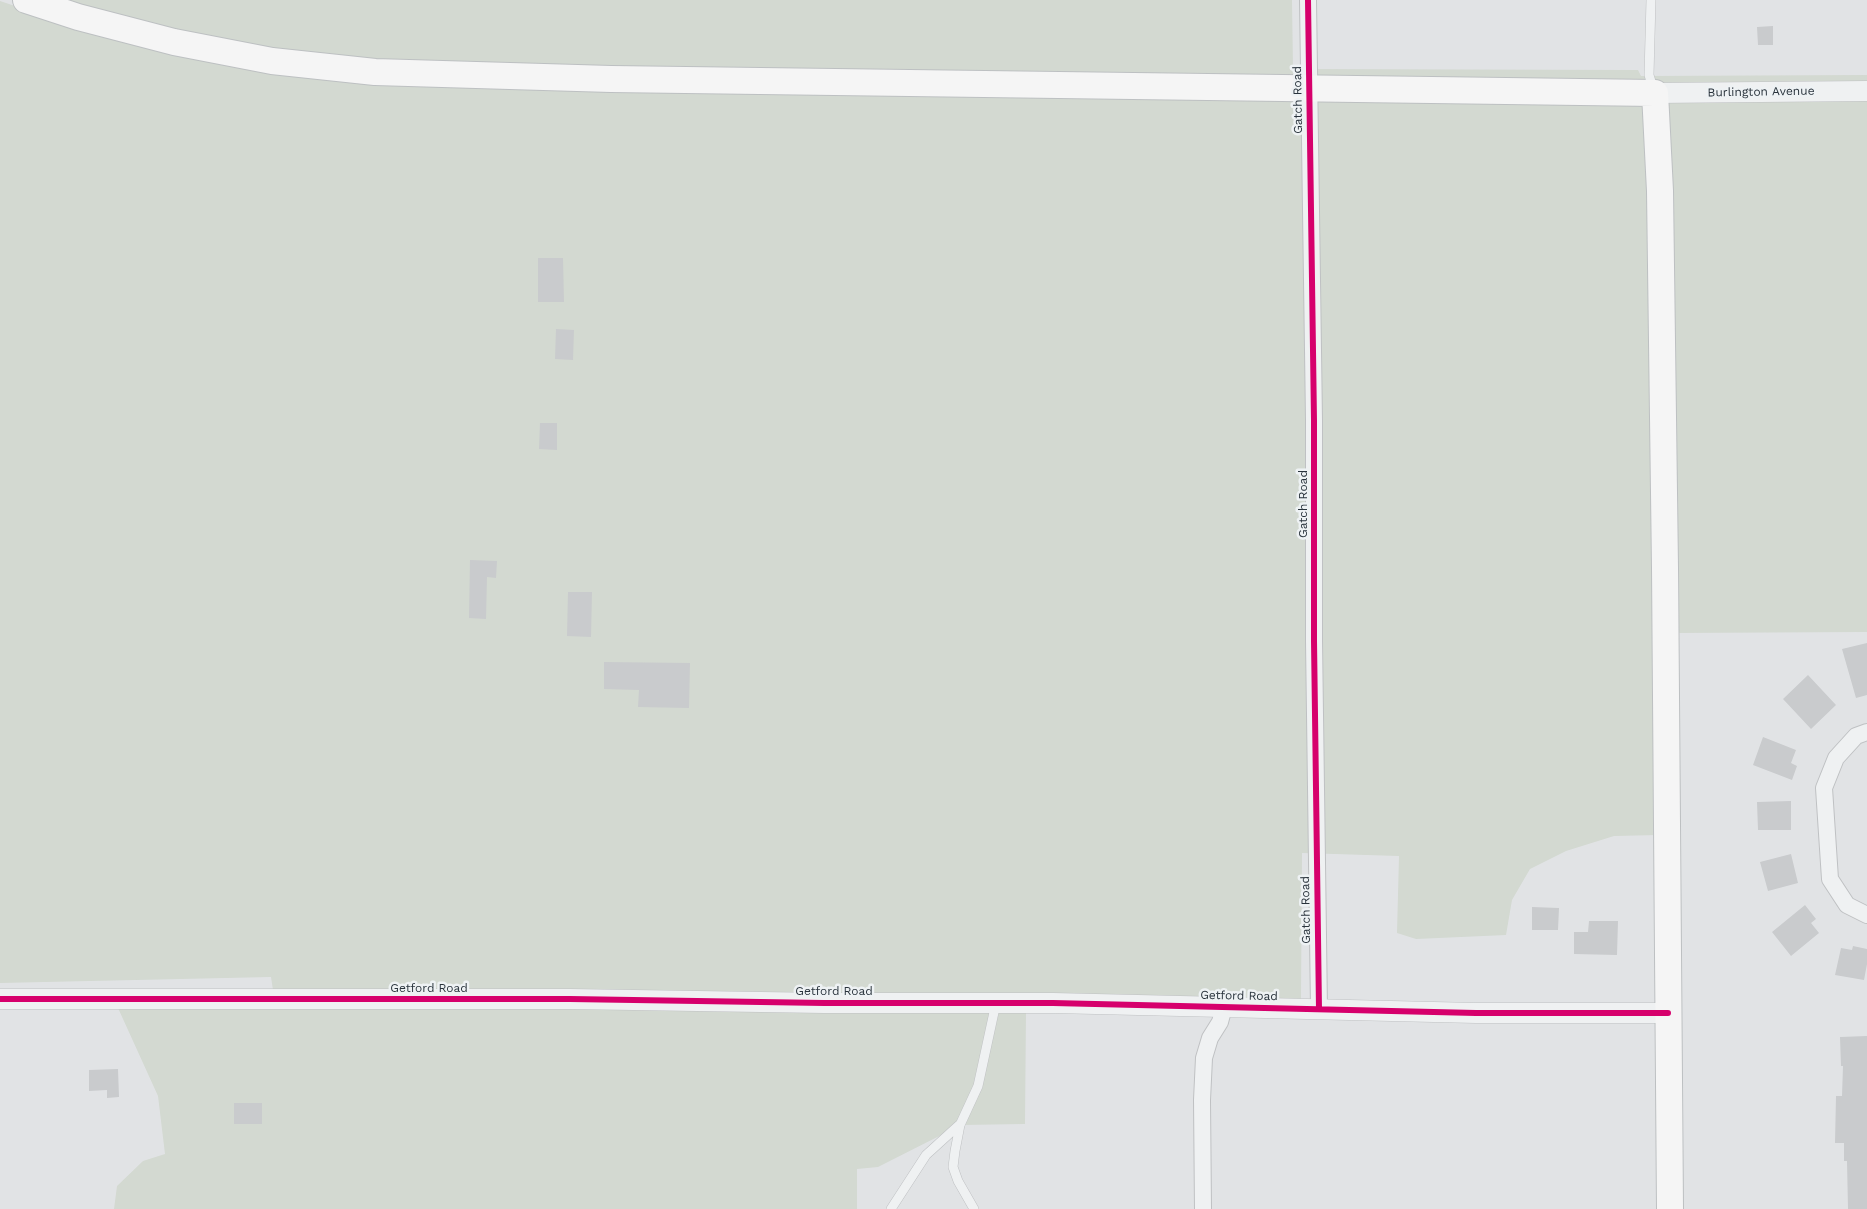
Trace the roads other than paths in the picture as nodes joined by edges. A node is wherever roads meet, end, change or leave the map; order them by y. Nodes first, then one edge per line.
1 (26, 0) edge
2 (1308, 0) edge
3 (1651, 0) edge
4 (1309, 90) junction
5 (1867, 91) edge
6 (1655, 94) junction
7 (1867, 732) edge
8 (1867, 914) edge
9 (0, 999) edge
10 (996, 1003) junction
11 (1224, 1007) junction
12 (1318, 1009) junction
13 (1668, 1013) junction
14 (960, 1125) junction
15 (891, 1209) edge
16 (974, 1209) edge
17 (1203, 1209) edge
18 (1670, 1209) edge

1 - 4 main road
2 - 4 street, Gatch Road
3 - 6 lane
4 - 6 main road
4 - 12 street, Gatch Road
5 - 6 street, Burlington Avenue
6 - 13 main road
7 - 8 street
9 - 10 street, Getford Road
10 - 11 street, Getford Road
10 - 14 lane
11 - 12 street, Getford Road
11 - 17 street
12 - 13 street, Getford Road
13 - 18 main road
14 - 15 lane
14 - 16 lane

